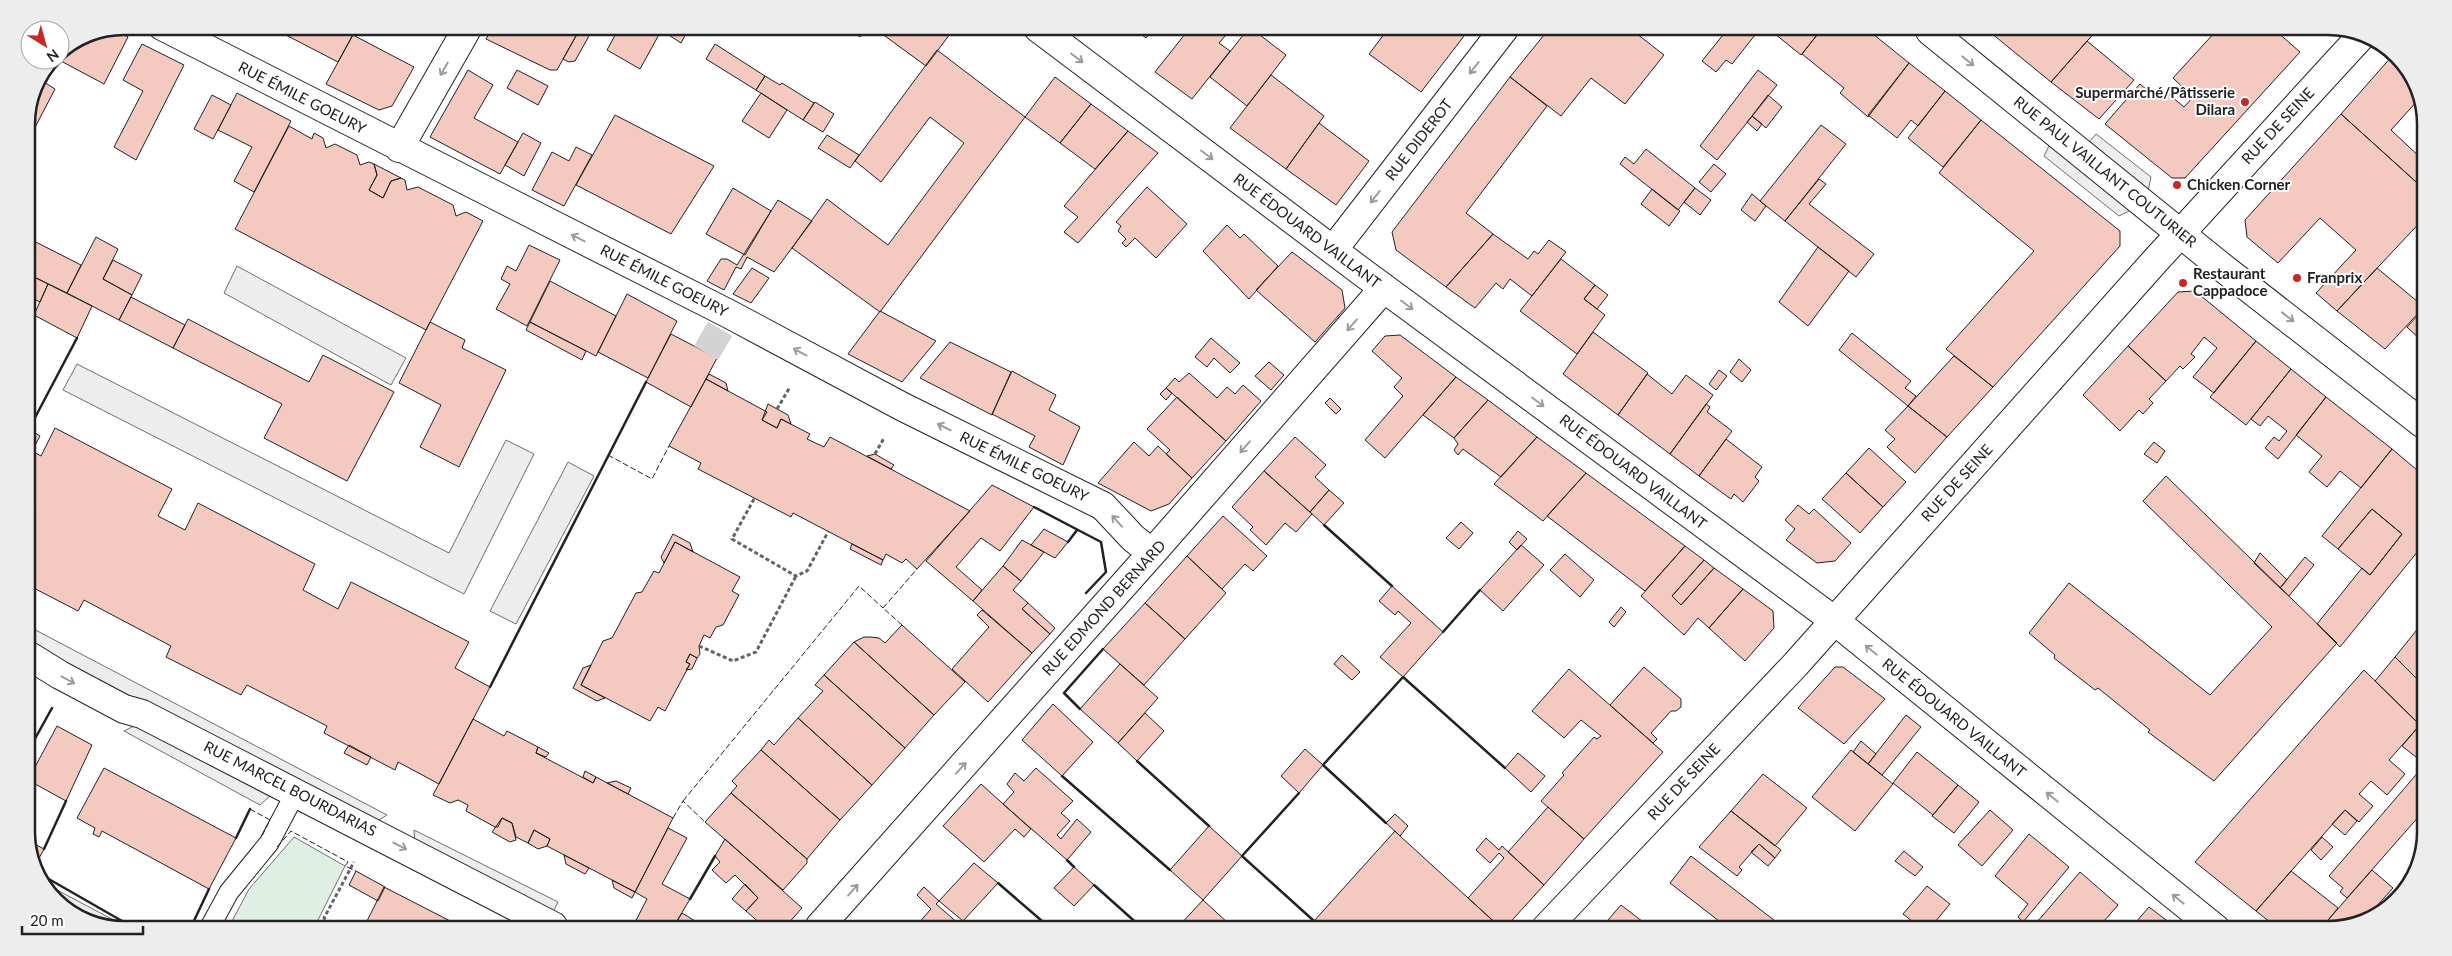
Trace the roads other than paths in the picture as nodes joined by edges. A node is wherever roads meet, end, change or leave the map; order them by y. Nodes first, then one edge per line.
1 (179, 35) edge
2 (463, 35) edge
3 (1047, 35) edge
4 (1500, 35) edge
5 (1936, 35) edge
6 (2357, 40) edge
7 (399, 148) junction
8 (2180, 233) junction
9 (1333, 250) junction
10 (1384, 288) junction
11 (2417, 419) edge
12 (1152, 553) junction
13 (1835, 621) junction
14 (35, 660) edge
15 (296, 792) junction
16 (213, 921) edge
17 (543, 921) edge
18 (824, 921) edge
19 (1553, 921) edge
20 (2205, 921) edge

1 - 7 street, RUE ÉMILE GOEURY
2 -> 7 street
3 -> 9 street, RUE ÉDOUARD VAILLANT
4 -> 9 street, RUE DIDEROT
5 -> 8 street, RUE PAUL VAILLANT COUTURIER
6 - 8 street, RUE DE SEINE
12 -> 7 street, RUE ÉMILE GOEURY
8 -> 11 street, RUE PAUL VAILLANT COUTURIER
8 - 13 street, RUE DE SEINE
9 - 10 street, RUE ÉDOUARD VAILLANT
10 -> 12 street, RUE EDMOND BERNARD
10 -> 13 street, RUE ÉDOUARD VAILLANT
18 -> 12 street, RUE EDMOND BERNARD
13 - 19 street, RUE DE SEINE
20 -> 13 street, RUE ÉDOUARD VAILLANT
14 -> 15 street, RUE MARCEL BOURDARIAS
15 - 16 lane
15 -> 17 street, RUE MARCEL BOURDARIAS

